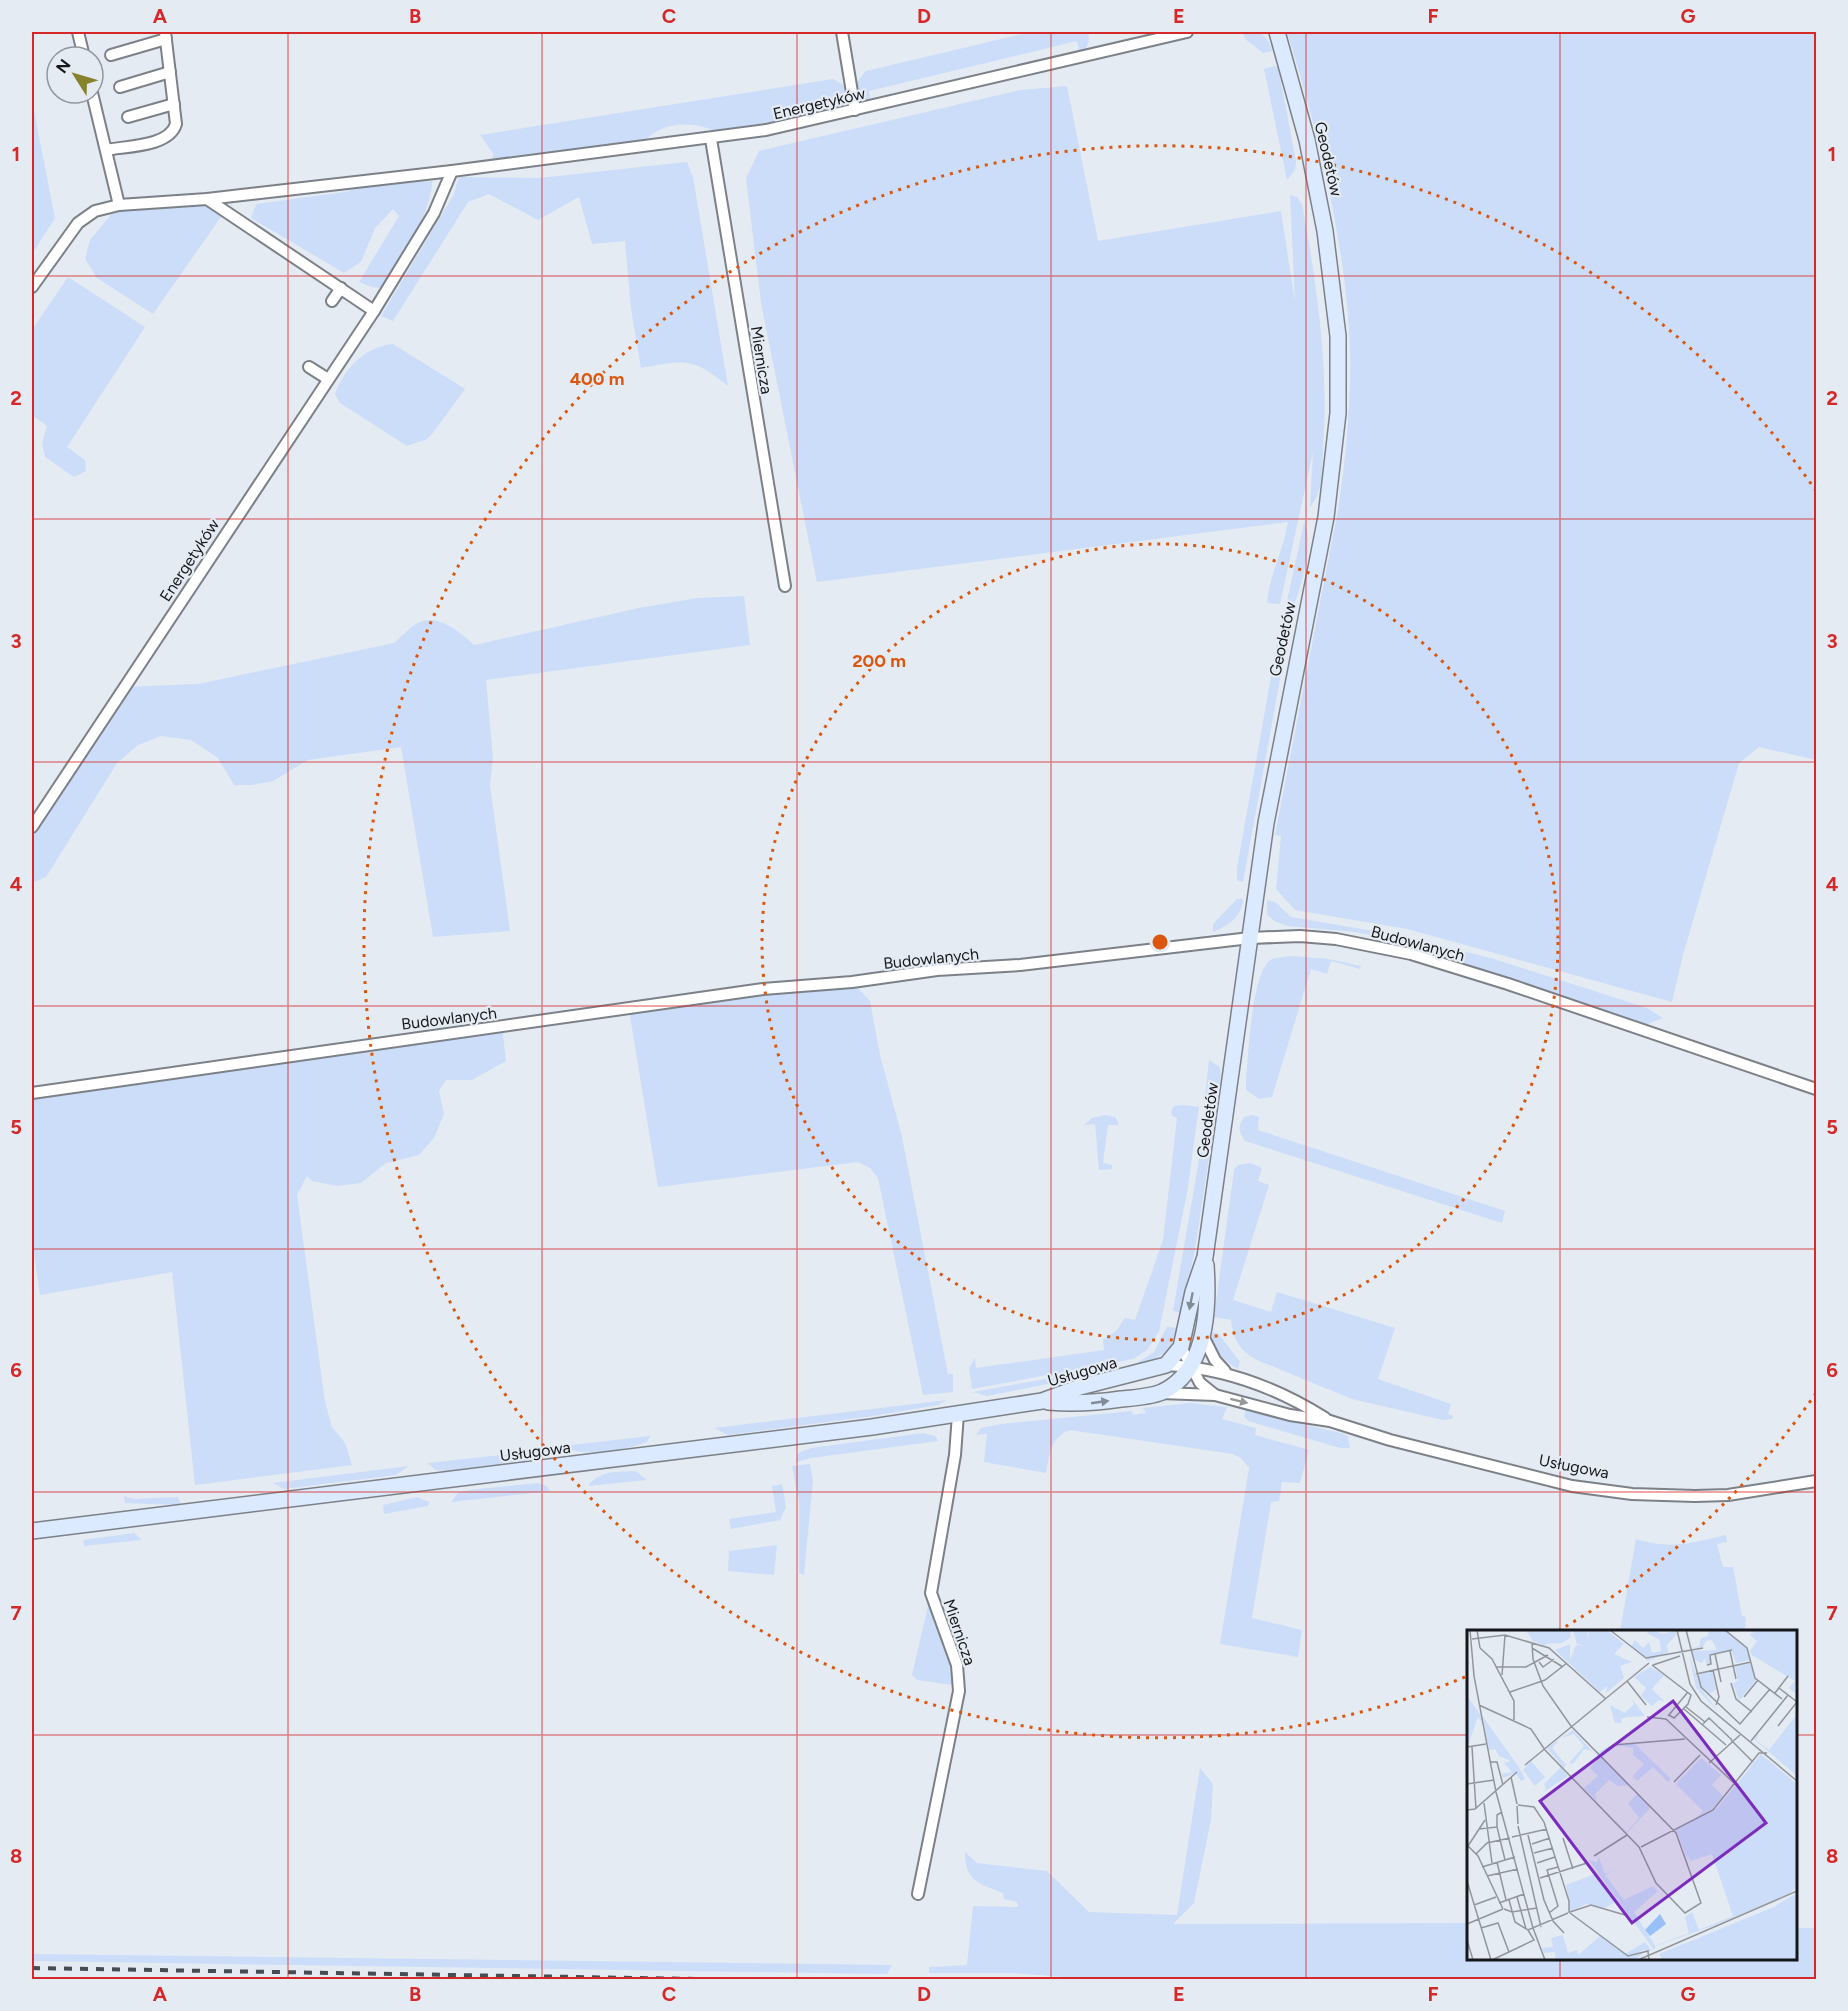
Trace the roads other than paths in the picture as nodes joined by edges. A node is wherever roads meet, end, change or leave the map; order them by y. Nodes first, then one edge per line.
1 (842, 32) edge
2 (1187, 32) edge
3 (1277, 32) edge
4 (166, 35) edge
5 (111, 55) dead end
6 (170, 72) junction
7 (120, 87) dead end
8 (174, 104) junction
9 (95, 105) edge
10 (855, 110) junction
11 (128, 117) dead end
12 (711, 139) junction
13 (106, 150) junction
14 (452, 171) junction
15 (207, 199) junction
16 (119, 206) junction
17 (32, 287) edge
18 (340, 288) junction
19 (332, 301) dead end
20 (375, 311) junction
21 (309, 367) dead end
22 (328, 379) junction
23 (784, 586) dead end
24 (32, 827) edge
25 (1250, 938) junction
26 (1816, 1089) edge
27 (32, 1094) edge
28 (1205, 1257) junction
29 (1202, 1334) junction
30 (1180, 1347) junction
31 (1166, 1365) junction
32 (1190, 1367) junction
33 (1227, 1373) junction
34 (1161, 1393) junction
35 (1215, 1395) junction
36 (1042, 1401) junction
37 (958, 1414) junction
38 (1330, 1421) junction
39 (1816, 1481) edge
40 (32, 1531) edge
41 (918, 1894) dead end

1 - 10 street
2 - 10 street, Energetyków
3 - 25 street, Geodetów
4 - 5 street
4 - 6 street
6 - 7 street
6 - 8 street
8 - 11 street
8 - 13 street
9 - 13 street
10 - 12 street, Energetyków
12 - 14 street, Energetyków
12 - 23 street, Miernicza
13 - 16 street
14 - 15 street, Energetyków
14 - 20 street, Energetyków
15 - 16 street, Energetyków
15 - 18 street
16 - 17 street, Energetyków
18 - 19 street
18 - 20 street
20 - 22 street, Energetyków
21 - 22 street
22 - 24 street, Energetyków
25 - 26 street, Budowlanych
25 - 27 street, Budowlanych
25 - 28 street, Geodetów
28 - 29 street, Geodetów
28 -> 30 street, Geodetów
29 - 32 street, Geodetów
29 - 33 street
30 - 31 street
30 - 32 street
31 - 32 street, Usługowa
31 - 36 street, Usługowa
32 - 33 street, Usługowa
32 - 34 street, Geodetów
32 - 35 street
33 - 38 street, Usługowa
34 - 35 street, Usługowa
36 -> 34 street, Usługowa
35 -> 38 street, Usługowa
36 - 37 street, Usługowa
37 - 40 street, Usługowa
37 - 41 street, Miernicza
38 - 39 street, Usługowa

